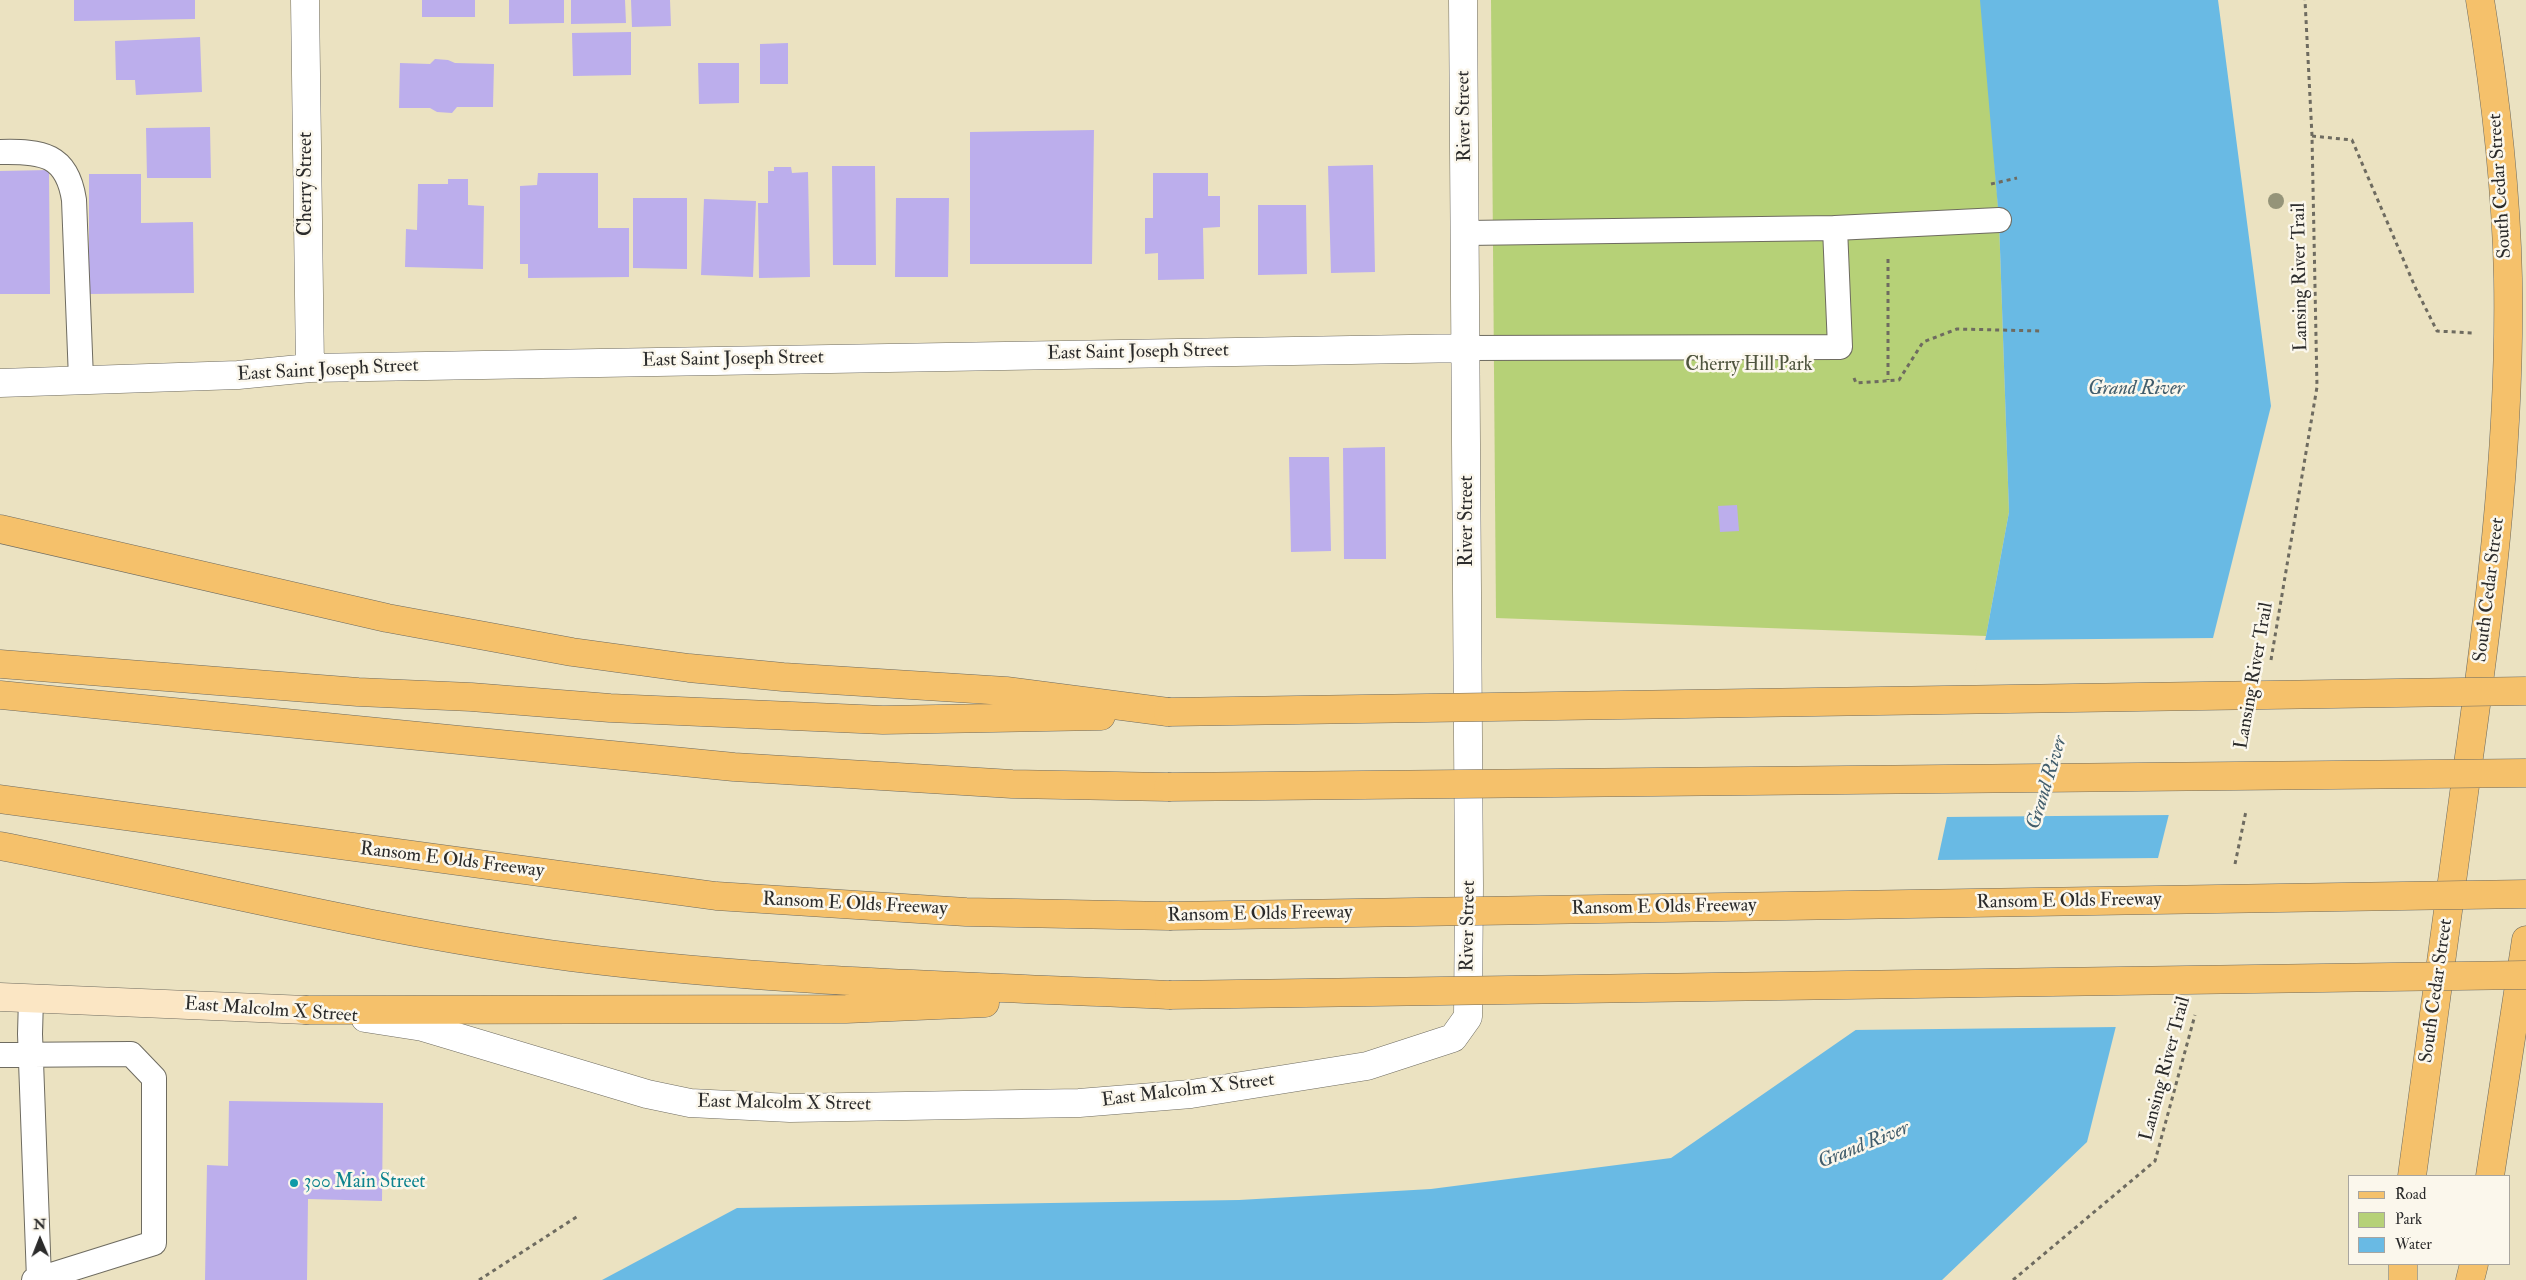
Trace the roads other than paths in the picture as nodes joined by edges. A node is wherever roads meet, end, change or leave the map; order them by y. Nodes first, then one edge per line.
1 (306, 0) edge
2 (1463, 0) edge
3 (2480, 0) edge
4 (0, 152) edge
5 (1999, 220) dead end
6 (1835, 228) junction
7 (1466, 233) junction
8 (1467, 348) junction
9 (310, 368) junction
10 (81, 379) junction
11 (0, 383) edge
12 (2, 529) edge
13 (0, 664) edge
14 (2526, 691) edge
15 (0, 695) edge
16 (1168, 712) junction
17 (2526, 773) edge
18 (0, 799) edge
19 (0, 846) edge
20 (2526, 894) edge
21 (2526, 940) edge
22 (2526, 975) edge
23 (1169, 995) junction
24 (0, 997) edge
25 (31, 998) junction
26 (306, 1010) junction
27 (1453, 1038) joint
28 (32, 1054) junction
29 (0, 1055) edge
30 (2412, 1175) edge
31 (2490, 1175) edge
32 (2403, 1265) edge
33 (2474, 1265) edge
34 (37, 1280) edge
35 (2403, 1280) edge
36 (2470, 1280) edge

1 - 9 street, Cherry Street
2 - 7 street, River Street
3 - 30 main road, South Cedar Street
4 - 10 lane
5 - 6 lane
6 - 7 lane
6 - 8 lane
7 - 8 street, River Street
8 - 9 street, East Saint Joseph Street
8 - 27 street, River Street
9 - 10 street, East Saint Joseph Street
10 - 11 street, East Saint Joseph Street
12 - 16 main road
13 - 16 main road
14 - 16 main road, bridge
15 - 17 main road, bridge
18 - 20 main road, Ransom E Olds Freeway, bridge
19 - 23 main road
21 - 31 main road
22 - 23 main road, bridge
23 - 26 main road
24 - 25 main road, East Malcolm X Street
25 - 26 main road, East Malcolm X Street
25 - 28 lane
26 - 27 street, East Malcolm X Street
28 - 29 lane
28 - 34 lane
28 - 34 lane
32 - 35 main road
33 - 36 main road

